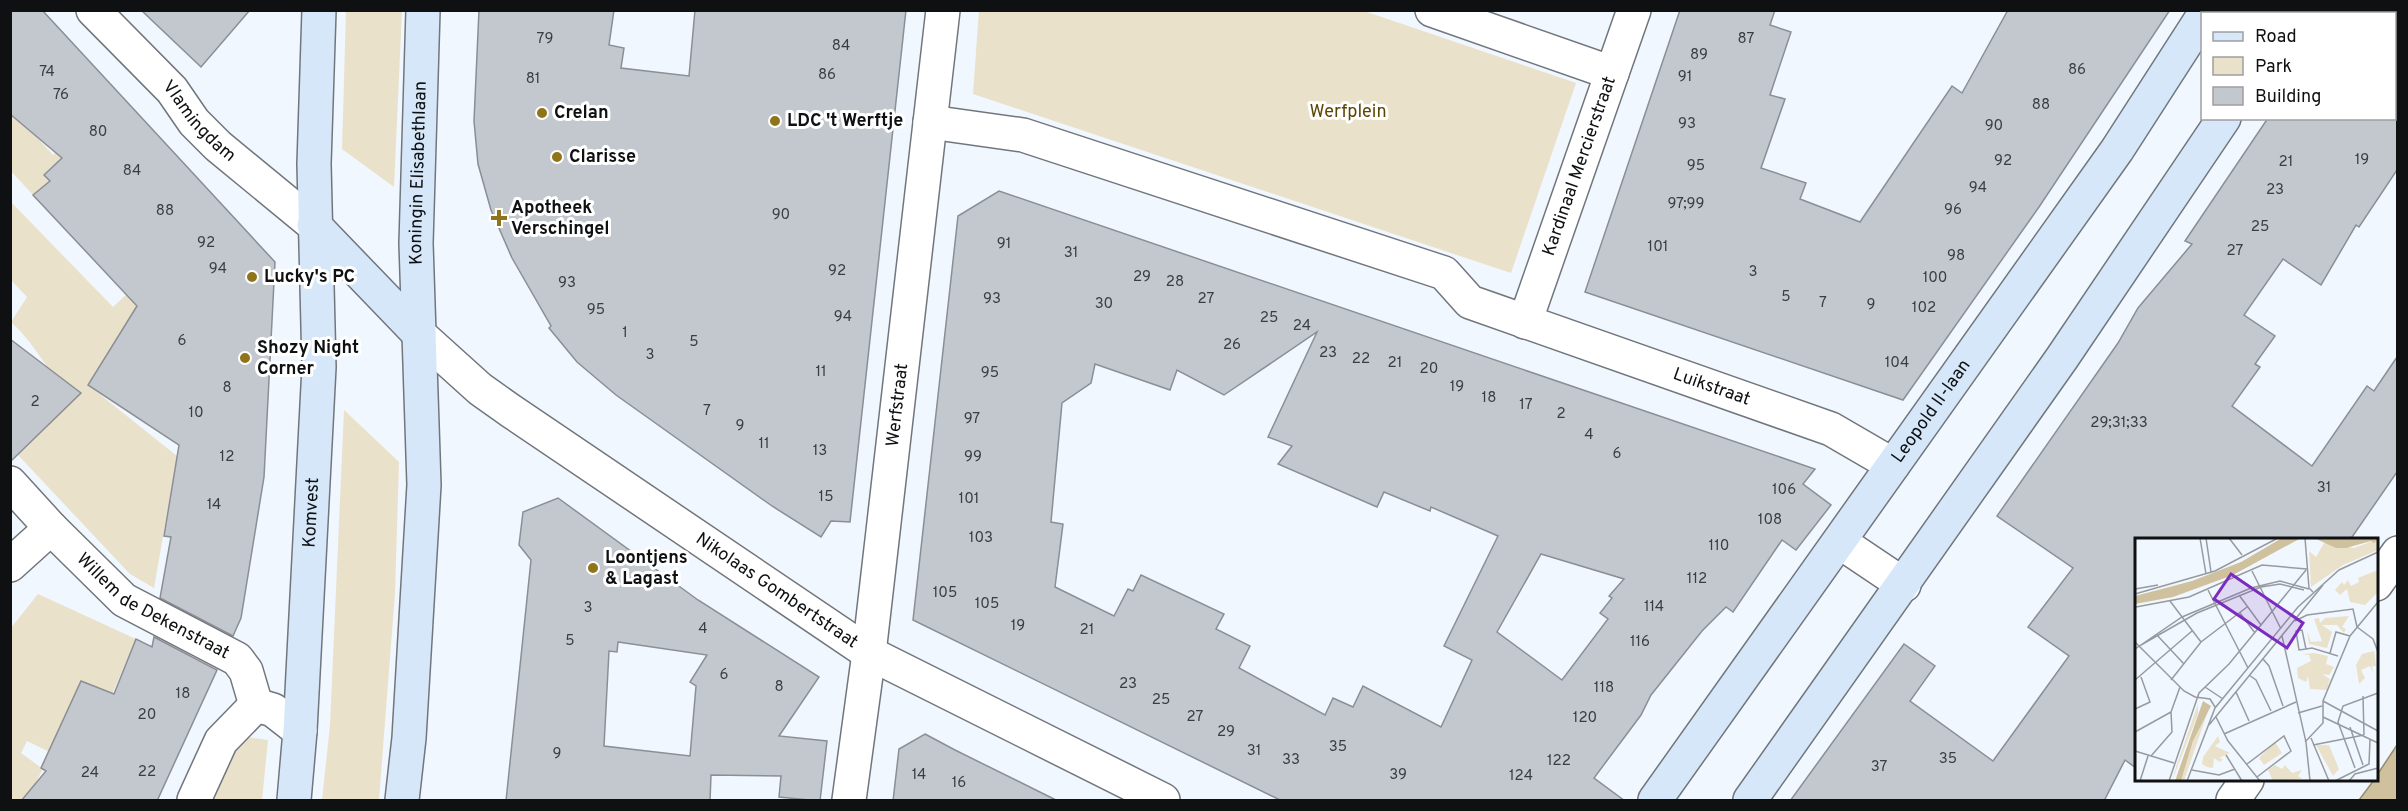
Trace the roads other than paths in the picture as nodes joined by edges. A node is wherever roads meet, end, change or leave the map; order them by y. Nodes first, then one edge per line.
1 (93, 10) edge
2 (319, 10) edge
3 (423, 10) edge
4 (943, 10) edge
5 (1432, 10) edge
6 (1634, 10) edge
7 (2201, 20) edge
8 (1612, 73) junction
9 (2223, 120) edge
10 (930, 122) junction
11 (314, 225) junction
12 (1525, 322) junction
13 (419, 334) junction
14 (1893, 465) junction
15 (10, 483) edge
16 (51, 528) junction
17 (1840, 542) junction
18 (2397, 553) edge
19 (10, 566) edge
20 (2378, 581) edge
21 (1904, 585) junction
22 (869, 653) junction
23 (256, 705) junction
24 (300, 731) junction
25 (2246, 781) edge
26 (194, 801) edge
27 (294, 801) edge
28 (402, 801) edge
29 (849, 801) edge
30 (1163, 801) edge
31 (1655, 801) edge
32 (1750, 801) edge
33 (2233, 801) edge

1 - 11 street, Vlamingdam
2 - 11 street
3 - 13 street, Koningin Elisabethlaan
4 - 10 street, Werfstraat
5 - 8 street
6 - 8 street, Kardinaal Mercierstraat
7 - 14 street, Leopold II-laan
8 - 12 street, Kardinaal Mercierstraat
9 - 21 street
10 - 12 street
10 - 22 street, Werfstraat
11 - 13 street
11 - 24 street, Komvest
12 - 14 street, Luikstraat
13 - 22 street, Nikolaas Gombertstraat
13 - 28 street
14 - 17 street, Leopold II-laan
15 - 16 street, Willem de Dekenstraat
16 - 19 street
16 - 23 street, Willem de Dekenstraat
17 - 21 street
17 - 31 street, Leopold II-laan
18 - 20 street
21 - 32 street
22 - 29 street, Werfstraat
22 - 30 street, Nikolaas Gombertstraat
23 - 24 street
23 - 26 street
24 - 27 street, Komvest
25 - 33 street

